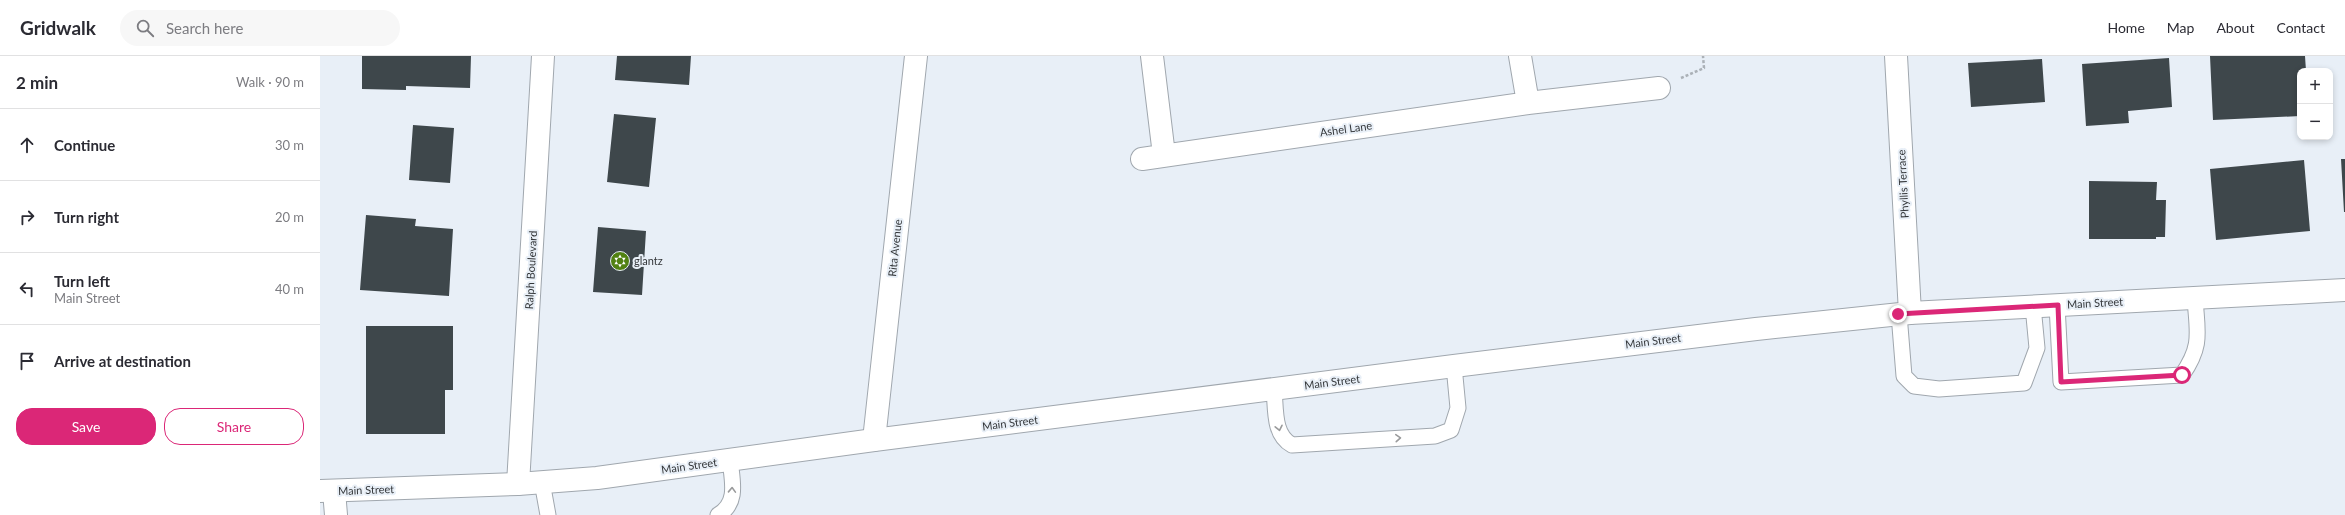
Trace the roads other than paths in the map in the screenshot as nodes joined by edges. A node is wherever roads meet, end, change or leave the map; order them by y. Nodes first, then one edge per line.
1 (543, 56) edge
2 (916, 56) edge
3 (1152, 56) edge
4 (1520, 56) edge
5 (1896, 56) edge
6 (1659, 88) road end
7 (1528, 103) junction
8 (1164, 155) junction
9 (1142, 160) dead end
10 (2345, 290) edge
11 (2195, 298) junction
12 (2058, 305) junction
13 (2033, 306) junction
14 (1904, 313) junction
15 (1454, 366) junction
16 (1274, 389) junction
17 (874, 440) junction
18 (730, 460) junction
19 (542, 482) junction
20 (518, 484) junction
21 (327, 491) edge
22 (336, 515) edge
23 (548, 515) edge
24 (718, 515) edge

1 - 20 main road, Ralph Boulevard
2 - 17 main road, Rita Avenue
3 - 8 main road
4 - 7 main road
5 - 14 main road, Phyllis Terrace
6 - 7 main road, Ashel Lane
7 - 8 main road, Ashel Lane
8 - 9 main road, Ashel Lane
10 - 11 main road, Main Street
11 - 12 main road, Main Street
11 - 12 lane
12 - 13 main road, Main Street
13 - 14 main road, Main Street
13 - 14 lane
14 - 15 main road, Main Street
15 - 16 main road, Main Street
16 -> 15 lane
16 - 17 main road, Main Street
17 - 18 main road, Main Street
18 - 19 main road, Main Street
24 -> 18 lane
19 - 20 main road, Main Street
19 - 23 lane
20 - 21 main road, Main Street
21 - 22 main road

